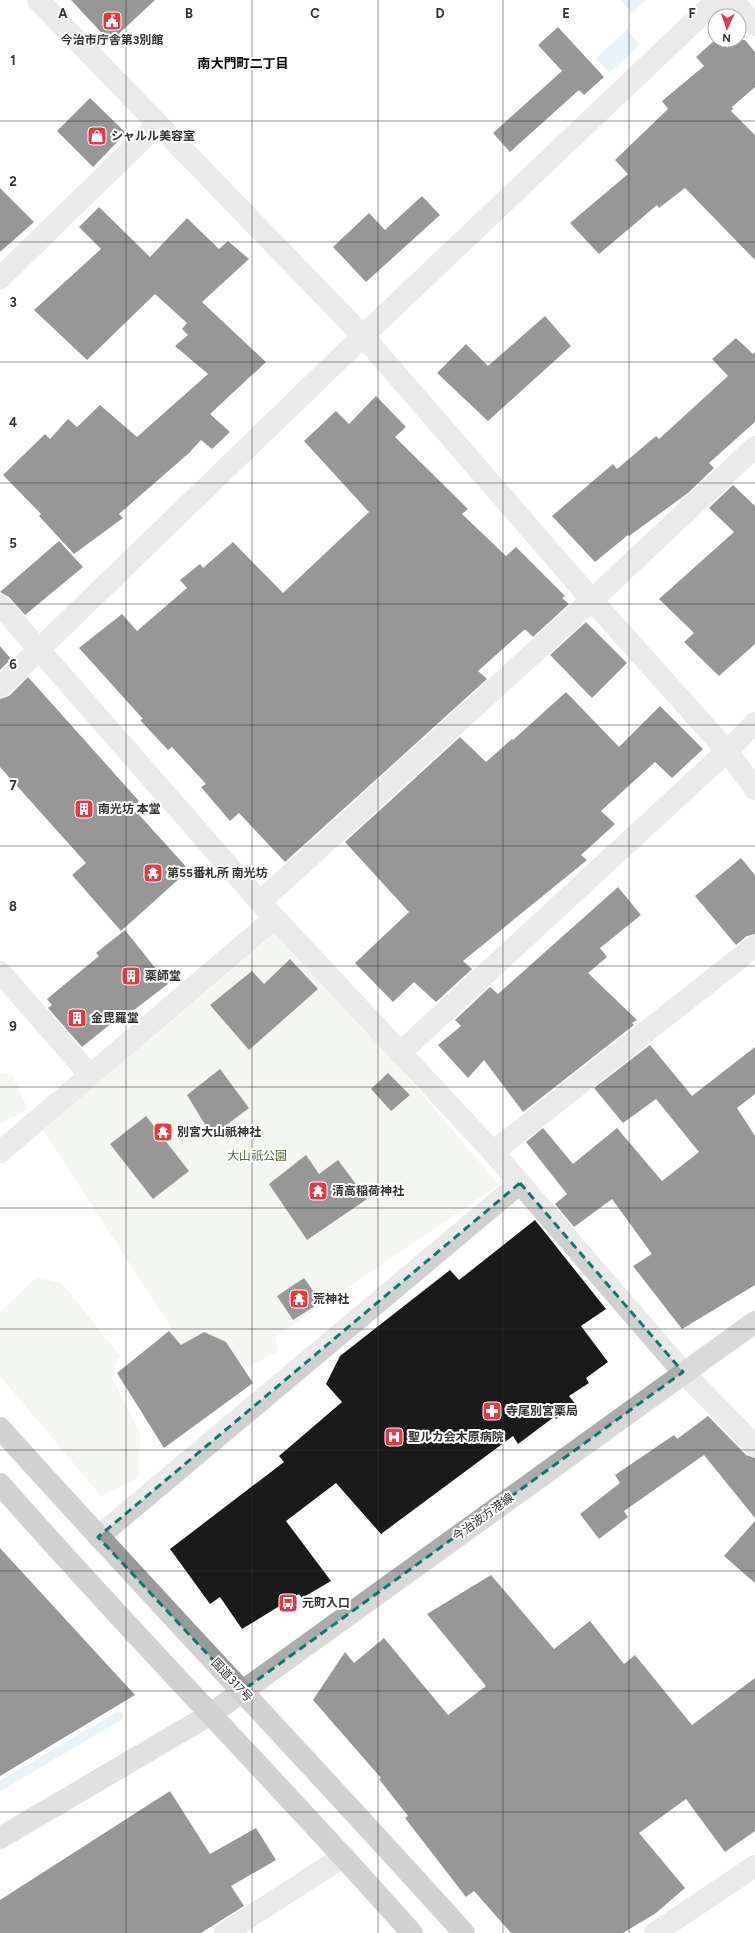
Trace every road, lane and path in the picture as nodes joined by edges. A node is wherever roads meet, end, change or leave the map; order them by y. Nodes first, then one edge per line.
1 (38, 0) edge
2 (717, 0) edge
3 (732, 0) edge
4 (755, 25) edge
5 (158, 124) junction
6 (0, 278) edge
7 (364, 336) junction
8 (755, 447) edge
9 (592, 600) junction
10 (0, 605) edge
11 (39, 649) junction
12 (0, 687) edge
13 (755, 723) edge
14 (727, 751) junction
15 (755, 789) edge
16 (260, 902) junction
17 (275, 918) junction
18 (755, 946) edge
19 (0, 972) edge
20 (400, 1053) junction
21 (89, 1074) junction
22 (0, 1152) edge
23 (493, 1152) junction
24 (520, 1183) junction
25 (755, 1322) edge
26 (682, 1372) junction
27 (0, 1428) edge
28 (755, 1446) edge
29 (0, 1484) edge
30 (98, 1538) junction
31 (242, 1691) junction
32 (211, 1714) junction
33 (0, 1838) edge
34 (344, 1856) junction
35 (755, 1866) edge
36 (225, 1933) edge
37 (412, 1933) edge
38 (464, 1933) edge
39 (655, 1933) edge

1 - 5 street
2 - 7 street
3 - 4 street
5 - 6 street
5 - 7 street
7 - 9 street
7 - 11 street
8 - 9 street
9 - 14 street
9 - 16 street
10 - 11 street
11 - 12 street
11 - 16 street
13 - 14 street
14 - 15 street
14 - 20 street
16 - 17 street
17 - 20 street
17 - 21 street
18 - 23 street
19 - 21 street
20 - 23 street
21 - 22 street
23 - 24 street
24 - 26 street
24 - 30 street
25 - 26 main road, 今治波方港線
26 - 28 street
26 - 31 main road, 今治波方港線
27 - 30 highway, 国道317号
29 - 32 highway
30 - 31 highway, 国道317号
31 - 32 main road, 今治波方港線
31 - 38 highway, 国道317号
32 - 33 street
32 - 34 highway
34 - 36 street
34 - 37 highway
35 - 39 street

